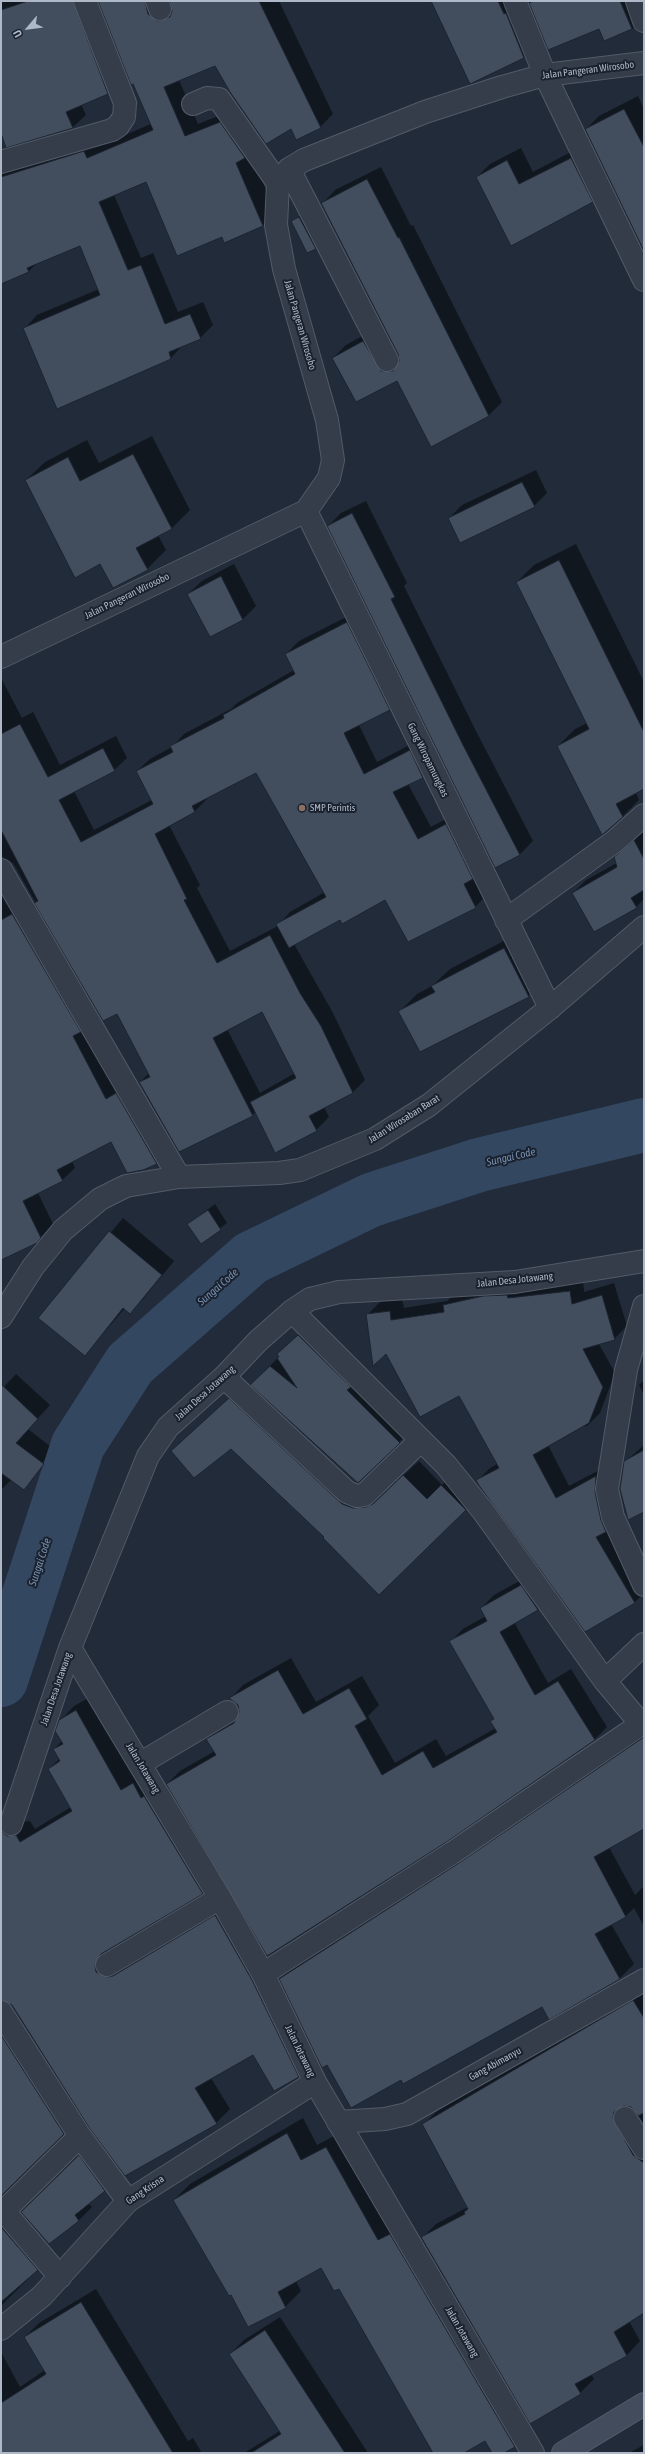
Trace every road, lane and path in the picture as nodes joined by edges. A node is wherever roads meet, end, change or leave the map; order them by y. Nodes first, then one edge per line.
1 (85, 1) edge
2 (515, 1) edge
3 (637, 1) edge
4 (644, 21) edge
5 (644, 63) edge
6 (545, 75) junction
7 (193, 104) dead end
8 (1, 162) edge
9 (283, 176) junction
10 (644, 280) edge
11 (387, 360) dead end
12 (306, 511) junction
13 (1, 657) edge
14 (644, 815) edge
15 (1, 870) edge
16 (506, 920) junction
17 (644, 926) edge
18 (550, 1008) junction
19 (179, 1177) junction
20 (644, 1261) edge
21 (644, 1306) edge
22 (292, 1311) junction
23 (1, 1317) edge
24 (224, 1377) junction
25 (421, 1440) junction
26 (644, 1584) edge
27 (644, 1644) edge
28 (70, 1648) junction
29 (605, 1682) junction
30 (228, 1712) dead end
31 (643, 1723) edge
32 (141, 1763) junction
33 (11, 1824) dead end
34 (220, 1898) junction
35 (108, 1965) dead end
36 (263, 1974) junction
37 (644, 1980) edge
38 (1, 2012) edge
39 (315, 2082) junction
40 (626, 2118) dead end
41 (338, 2122) junction
42 (80, 2136) junction
43 (644, 2148) edge
44 (128, 2201) junction
45 (2, 2212) edge
46 (60, 2277) junction
47 (1, 2329) edge
48 (644, 2404) edge
49 (533, 2453) edge
50 (563, 2453) edge

1 - 8 street
2 - 6 street
3 - 4 street
5 - 6 street, Jalan Pangeran Wirosobo
6 - 9 street, Jalan Pangeran Wirosobo
6 - 10 street
7 - 9 street
9 - 11 street
9 - 12 street, Jalan Pangeran Wirosobo
12 - 13 street, Jalan Pangeran Wirosobo
12 - 16 street, Gang Wiropamungkas
14 - 16 street
15 - 19 street
16 - 18 street, Gang Wiropamungkas
17 - 18 street, Jalan Wirosaban Barat
18 - 19 street, Jalan Wirosaban Barat
19 - 23 street, Jalan Wirosaban Barat
20 - 22 street, Jalan Desa Jotawang
21 - 26 street
22 - 24 street, Jalan Desa Jotawang
22 - 25 street
24 - 25 street
24 - 28 street, Jalan Desa Jotawang
25 - 29 street
27 - 29 street
28 - 32 street, Jalan Jotawang
28 - 33 street, Jalan Desa Jotawang
29 - 31 street
30 - 32 street
31 - 36 street
32 - 34 street, Jalan Jotawang
34 - 35 street
34 - 36 street, Jalan Jotawang
36 - 39 street, Jalan Jotawang
37 - 41 street, Gang Abimanyu
38 - 42 street
39 - 41 street, Jalan Jotawang
39 - 44 street, Gang Krisna
40 - 43 street
41 - 49 street, Jalan Jotawang
42 - 44 street
42 - 45 street
44 - 46 street, Gang Krisna
45 - 46 street
46 - 47 street, Gang Krisna
48 - 50 main road

